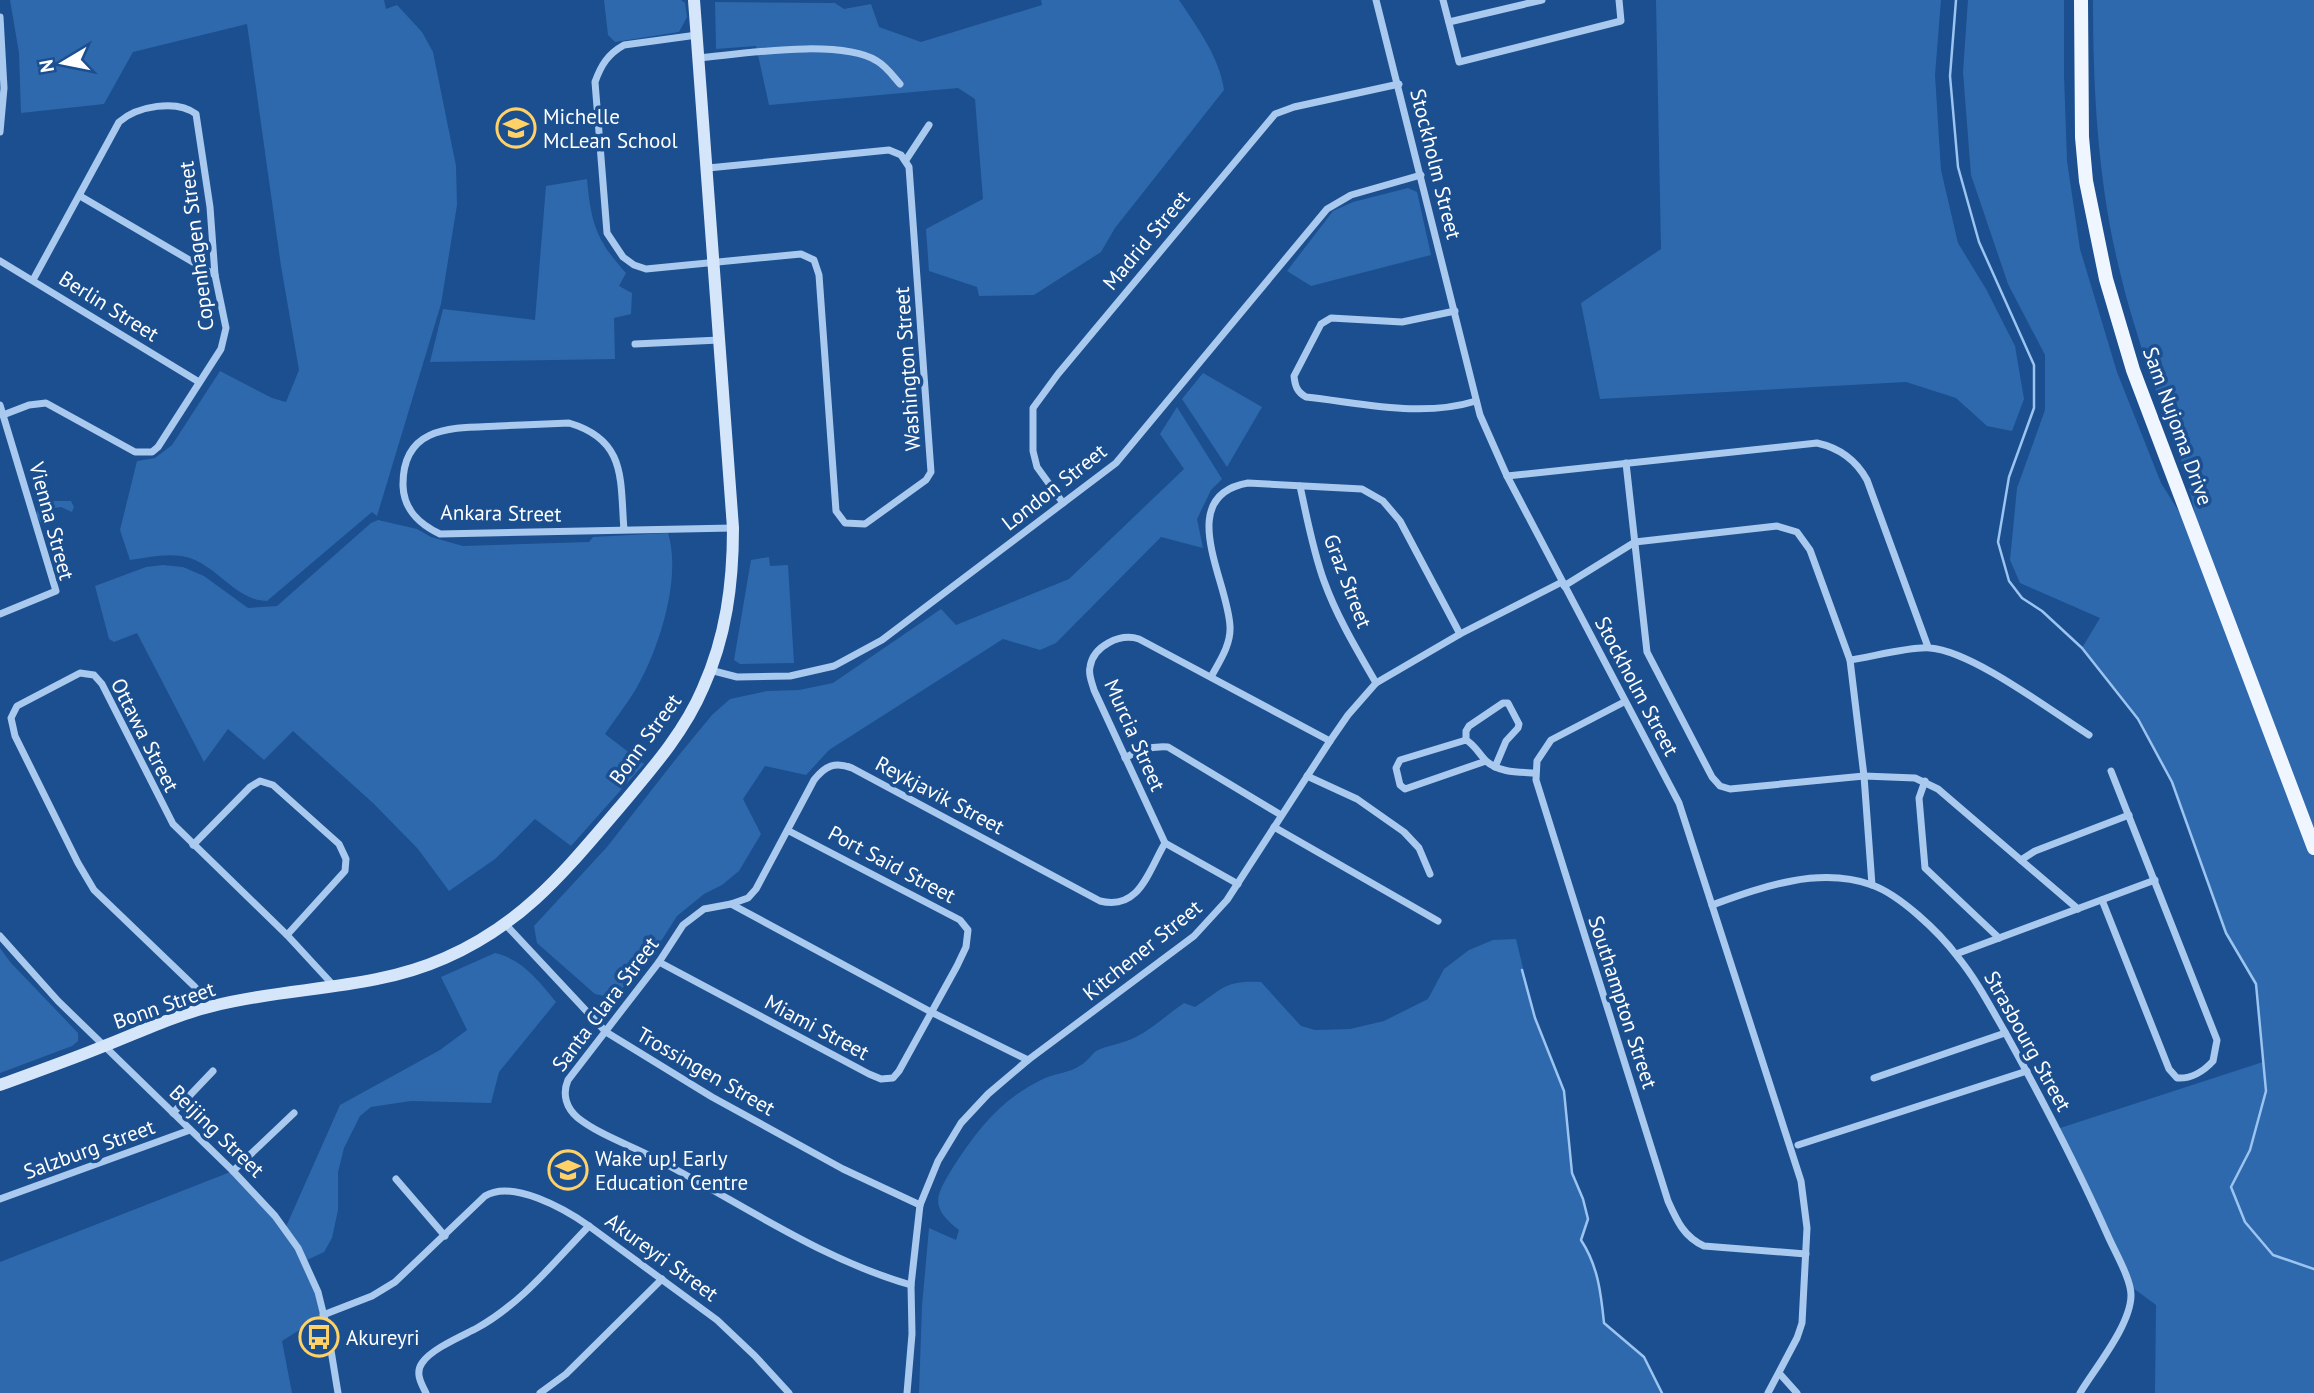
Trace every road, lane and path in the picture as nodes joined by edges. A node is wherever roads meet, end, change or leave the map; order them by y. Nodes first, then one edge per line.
1 (694, 0) edge
2 (1377, 0) edge
3 (1443, 0) edge
4 (1542, 0) edge
5 (1619, 0) edge
6 (2081, 0) edge
7 (0, 17) edge
8 (1449, 22) junction
9 (697, 35) junction
10 (699, 58) junction
11 (900, 83) dead end
12 (1399, 84) junction
13 (929, 125) dead end
14 (0, 132) edge
15 (906, 160) junction
16 (708, 168) junction
17 (1421, 175) junction
18 (80, 195) junction
19 (0, 261) edge
20 (714, 264) junction
21 (215, 275) junction
22 (33, 280) junction
23 (1455, 311) junction
24 (719, 340) junction
25 (635, 344) dead end
26 (199, 382) junction
27 (1476, 401) junction
28 (0, 405) edge
29 (3, 415) junction
30 (1626, 463) junction
31 (1507, 475) junction
32 (1300, 486) junction
33 (1063, 503) junction
34 (733, 528) junction
35 (624, 530) junction
36 (1635, 542) junction
37 (1563, 584) junction
38 (0, 614) edge
39 (1460, 634) junction
40 (1928, 647) junction
41 (1850, 660) junction
42 (710, 670) junction
43 (1211, 677) junction
44 (1376, 683) junction
45 (1624, 702) junction
46 (2089, 735) dead end
47 (1466, 740) junction
48 (1330, 741) junction
49 (1125, 758) junction
50 (1486, 761) junction
51 (1495, 767) junction
52 (2111, 771) dead end
53 (1535, 773) junction
54 (1307, 776) junction
55 (1864, 776) junction
56 (1925, 781) junction
57 (1281, 815) junction
58 (2129, 815) junction
59 (1274, 827) junction
60 (789, 831) junction
61 (1165, 843) junction
62 (193, 845) junction
63 (2314, 848) edge
64 (2021, 860) junction
65 (1430, 874) dead end
66 (2155, 880) junction
67 (1238, 884) junction
68 (1872, 885) junction
69 (2102, 900) junction
70 (731, 904) junction
71 (1712, 905) junction
72 (2078, 909) junction
73 (1438, 920) dead end
74 (506, 925) junction
75 (287, 935) junction
76 (0, 936) edge
77 (1999, 938) junction
78 (1956, 954) junction
79 (659, 962) junction
80 (335, 987) junction
81 (209, 1006) junction
82 (931, 1012) junction
83 (606, 1032) junction
84 (2005, 1033) junction
85 (104, 1046) junction
86 (1028, 1060) junction
87 (213, 1071) dead end
88 (2027, 1071) junction
89 (1874, 1078) dead end
90 (0, 1085) edge
91 (173, 1113) junction
92 (294, 1113) dead end
93 (190, 1130) junction
94 (1798, 1146) dead end
95 (233, 1171) junction
96 (396, 1179) dead end
97 (0, 1199) edge
98 (920, 1205) junction
99 (589, 1226) junction
100 (445, 1236) junction
101 (1806, 1254) junction
102 (662, 1279) junction
103 (911, 1286) junction
104 (323, 1315) junction
105 (1780, 1374) junction
106 (338, 1393) edge
107 (426, 1393) edge
108 (540, 1393) edge
109 (789, 1393) edge
110 (907, 1393) edge
111 (1768, 1393) edge
112 (1797, 1393) edge
113 (2080, 1393) edge

1 - 9 street, Bonn Street
2 - 12 street, Stockholm Street
3 - 8 street
4 - 8 street
5 - 8 street
6 - 63 main road, Sam Nujoma Drive
7 - 14 street
9 - 10 street, Bonn Street
9 - 20 street
10 - 11 street
10 - 16 street, Bonn Street
12 - 17 street, Stockholm Street
12 - 33 street, Madrid Street
13 - 15 street
15 - 16 street
15 - 20 street, Washington Street
16 - 20 street, Bonn Street
17 - 23 street, Stockholm Street
17 - 33 street, London Street
18 - 21 street
18 - 21 street, Copenhagen Street
18 - 22 street, Copenhagen Street
19 - 22 street, Berlin Street
20 - 24 street, Bonn Street
21 - 26 street, Copenhagen Street
22 - 26 street, Berlin Street
23 - 27 street, Stockholm Street
23 - 27 street
24 - 25 street
24 - 34 street, Bonn Street
26 - 29 street, Copenhagen Street
27 - 31 street, Stockholm Street
28 - 29 street, Vienna Street
29 - 38 street, Vienna Street
30 - 31 street
30 - 36 street
30 - 40 street
31 - 37 street, Stockholm Street
32 - 39 street
32 - 43 street
32 - 44 street, Graz Street
33 - 42 street, London Street
34 - 35 street, Ankara Street
34 - 42 street, Bonn Street
35 - 35 street, Ankara Street
36 - 37 street, Kitchener Street
36 - 41 street
36 - 55 street
37 - 39 street, Kitchener Street
37 - 45 street, Stockholm Street
39 - 44 street, Kitchener Street
40 - 41 street
40 - 46 street
41 - 55 street
42 - 74 street, Bonn Street
43 - 48 street, Murcia Street
43 - 49 street, Murcia Street
44 - 48 street, Kitchener Street
45 - 53 street
45 - 71 street, Stockholm Street
47 - 50 street
47 - 50 street
47 - 51 street
48 - 54 street, Kitchener Street
49 - 57 street
49 - 61 street, Murcia Street
50 - 51 street
51 - 53 street
52 - 58 street
53 - 101 street, Southampton Street
54 - 57 street, Kitchener Street
54 - 65 street
55 - 56 street
55 - 68 street
56 - 64 street
56 - 77 street
57 - 59 street, Kitchener Street
58 - 64 street
58 - 66 street
59 - 67 street, Kitchener Street
59 - 73 street
60 - 61 street, Reykjavik Street
60 - 70 street, Reykjavik Street
60 - 82 street, Port Said Street
61 - 67 street
62 - 75 street, Ottawa Street
62 - 75 street
62 - 81 street, Ottawa Street
64 - 72 street
66 - 69 street
66 - 69 street
67 - 86 street, Kitchener Street
68 - 71 street, Strasbourg Street
68 - 78 street, Strasbourg Street
69 - 72 street
70 - 79 street, Santa Clara Street
70 - 82 street
71 - 101 street, Stockholm Street
72 - 77 street
74 - 80 street, Bonn Street
74 - 83 street, Trossingen Street
75 - 80 street, Ottawa Street
76 - 85 street, Beijing Street
77 - 78 street
78 - 84 street, Strasbourg Street
79 - 82 street, Miami Street
79 - 83 street, Santa Clara Street
80 - 81 street, Bonn Street
81 - 85 street, Bonn Street
82 - 86 street
83 - 98 street, Trossingen Street
83 - 103 street, Santa Clara Street
84 - 88 street, Strasbourg Street
84 - 89 street
85 - 90 street, Bonn Street
85 - 91 street, Beijing Street
86 - 98 street, Kitchener Street
87 - 91 street
88 - 94 street
88 - 113 street, Strasbourg Street
91 - 93 street, Beijing Street
92 - 95 street
93 - 95 street, Beijing Street
93 - 97 street, Salzburg Street
95 - 104 street, Beijing Street
96 - 100 street
98 - 103 street, Kitchener Street
99 - 100 street, Akureyri Street
99 - 102 street, Akureyri Street
99 - 107 street
100 - 104 street, Akureyri Street
101 - 105 street, Stockholm Street
102 - 108 street
102 - 109 street, Akureyri Street
103 - 110 street, Kitchener Street
104 - 106 street, Beijing Street
105 - 111 street, Stockholm Street
105 - 112 street

